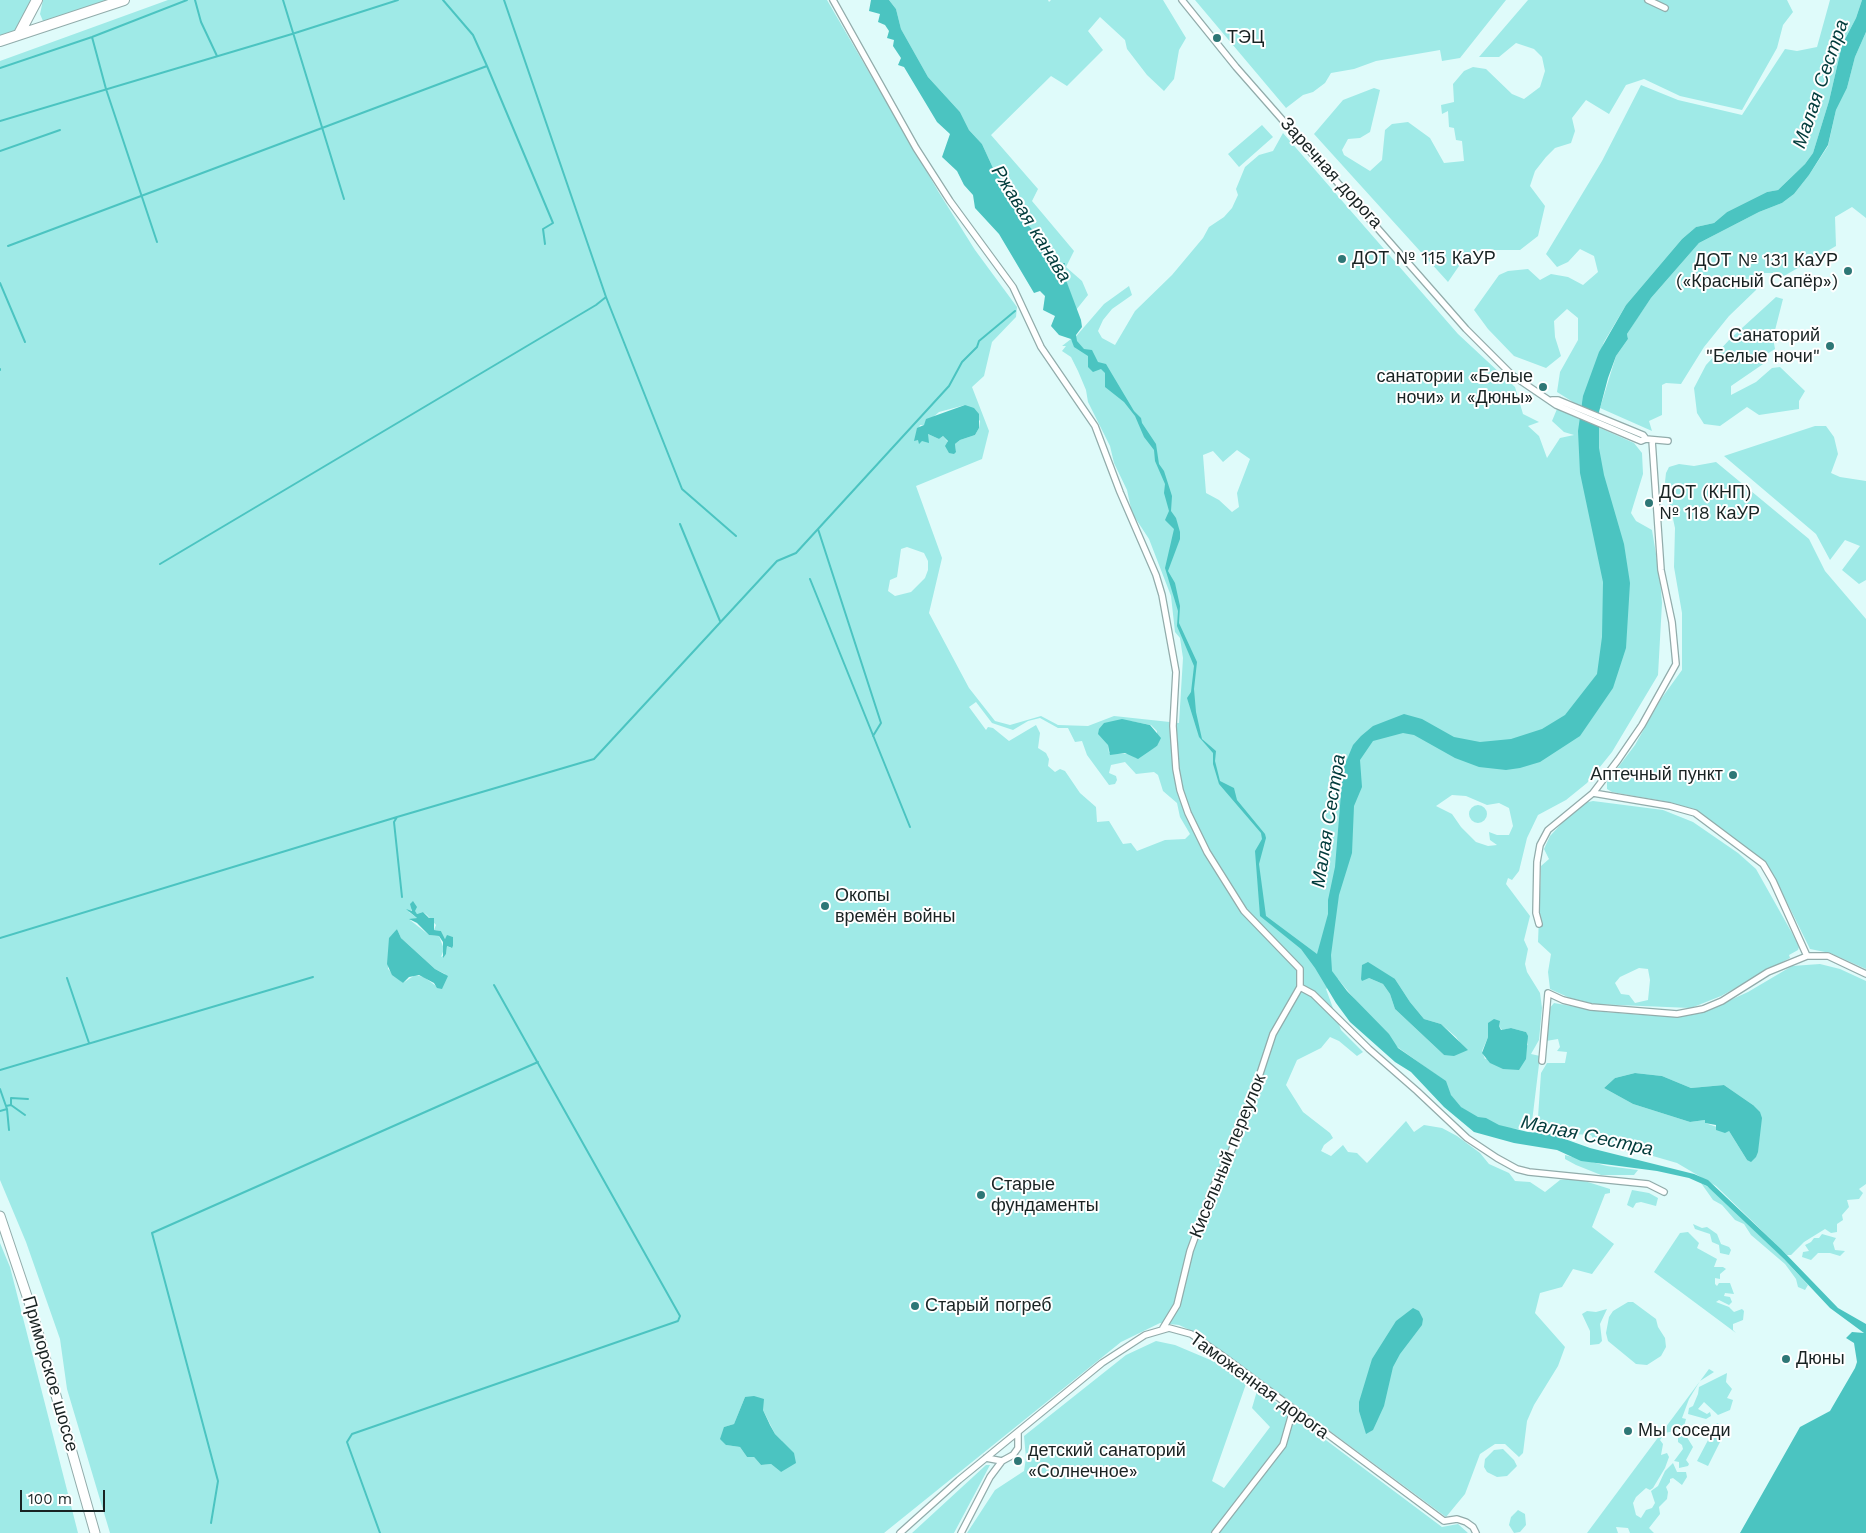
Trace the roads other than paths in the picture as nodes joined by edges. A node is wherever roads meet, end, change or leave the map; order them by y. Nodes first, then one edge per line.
1 (37, 0) edge
2 (124, 0) edge
3 (833, 0) edge
4 (1182, 0) edge
5 (1648, 0) edge
6 (1665, 8) dead end
7 (19, 34) junction
8 (0, 41) edge
9 (1646, 439) junction
10 (1668, 440) dead end
11 (1593, 793) junction
12 (1539, 924) dead end
13 (1807, 956) junction
14 (1866, 974) edge
15 (1300, 987) junction
16 (1542, 1061) dead end
17 (1664, 1192) dead end
18 (0, 1216) edge
19 (1163, 1328) junction
20 (1293, 1410) junction
21 (1018, 1433) junction
22 (986, 1458) junction
23 (1002, 1461) junction
24 (96, 1533) edge
25 (900, 1533) edge
26 (961, 1533) edge
27 (1215, 1533) edge
28 (1476, 1533) edge

1 - 7 highway
2 - 7 highway
3 - 15 street
4 - 9 street, Заречная дорога
5 - 6 street
7 - 8 highway
9 - 10 street
9 - 11 street
11 - 12 street
11 - 13 street
13 - 14 street
13 - 16 street
15 - 17 street
15 - 19 street, Кисельный переулок
18 - 24 main road, Приморское шоссе
19 - 20 street, Таможенная дорога
19 - 21 street
20 - 27 street
20 - 28 street, Таможенная дорога
21 - 22 street
21 - 23 street
22 - 23 street
22 - 25 street
23 - 26 street

